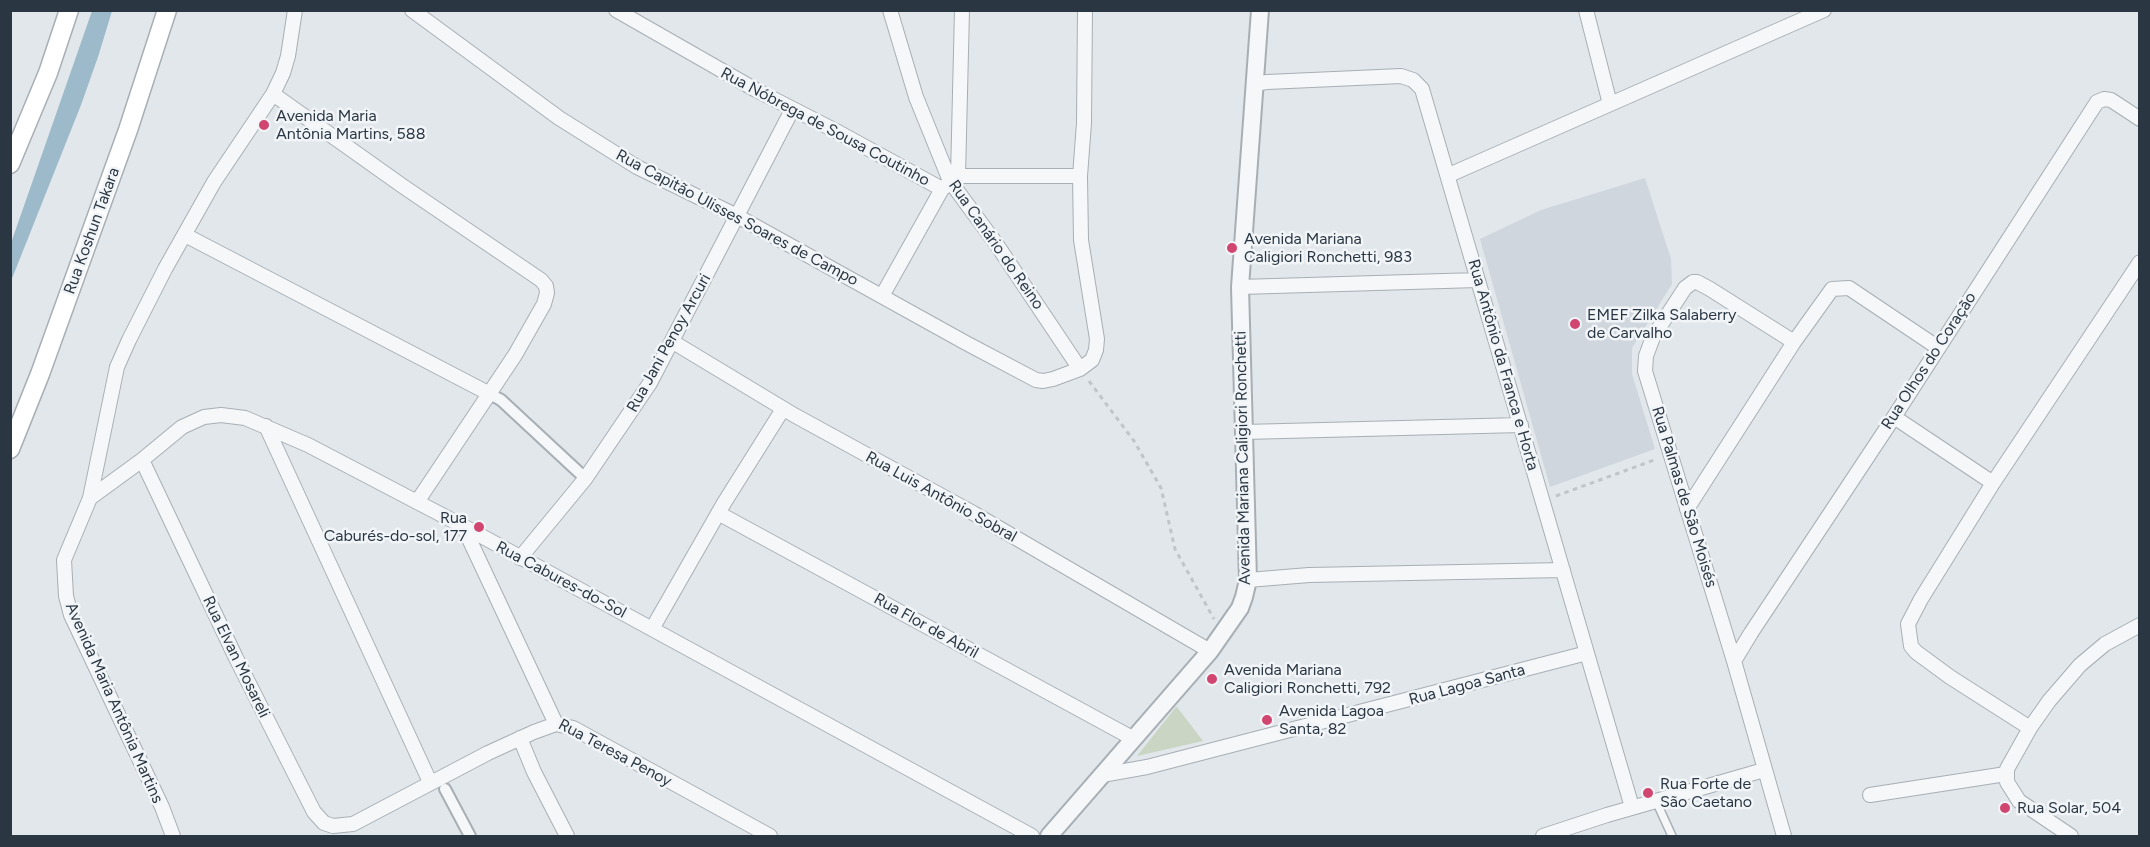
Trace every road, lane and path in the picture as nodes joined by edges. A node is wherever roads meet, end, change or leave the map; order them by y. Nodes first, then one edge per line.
1 (69, 10) edge
2 (167, 10) edge
3 (295, 10) edge
4 (412, 10) edge
5 (890, 10) edge
6 (962, 10) edge
7 (1085, 10) edge
8 (1260, 10) edge
9 (1586, 10) edge
10 (1824, 10) edge
11 (619, 11) edge
12 (1254, 84) junction
13 (273, 94) junction
14 (1611, 104) junction
15 (792, 110) junction
16 (2139, 119) edge
17 (10, 164) edge
18 (1449, 175) junction
19 (1080, 176) junction
20 (950, 182) junction
21 (737, 216) junction
22 (185, 235) junction
23 (2139, 262) edge
24 (1478, 280) junction
25 (1240, 287) junction
26 (882, 296) junction
27 (673, 342) junction
28 (1794, 342) junction
29 (1937, 347) junction
30 (1080, 369) junction
31 (488, 393) junction
32 (783, 409) junction
33 (1894, 417) junction
34 (1521, 425) junction
35 (266, 426) junction
36 (1244, 432) junction
37 (10, 449) edge
38 (1670, 454) junction
39 (142, 460) junction
40 (585, 478) junction
41 (1993, 483) junction
42 (90, 498) junction
43 (1543, 501) junction
44 (417, 502) junction
45 (1687, 509) junction
46 (718, 513) junction
47 (463, 526) junction
48 (520, 558) junction
49 (1563, 570) junction
50 (1248, 580) junction
51 (2139, 626) edge
52 (652, 629) junction
53 (1223, 635) junction
54 (1210, 651) junction
55 (1587, 653) junction
56 (1734, 661) junction
57 (556, 724) junction
58 (2030, 728) junction
59 (520, 738) junction
60 (1134, 739) junction
61 (1764, 770) junction
62 (2006, 774) junction
63 (1102, 775) junction
64 (430, 782) junction
65 (445, 789) dead end
66 (1870, 795) dead end
67 (1656, 801) junction
68 (1632, 807) junction
69 (172, 837) edge
70 (470, 837) edge
71 (567, 837) edge
72 (770, 837) edge
73 (1032, 837) edge
74 (1049, 837) edge
75 (1543, 837) edge
76 (1672, 837) edge
77 (1784, 837) edge
78 (2071, 837) edge

1 - 17 main road
2 - 37 main road, Rua Koshun Takara
3 - 13 street, Avenida Maria Antônia Martins
4 - 21 street, Rua Capitão Ulisses Soares de Campo
5 - 20 street, Rua Canário do Reino
6 - 20 street
7 - 19 street
8 - 12 street, Avenida Mariana Caligiori Ronchetti
9 - 14 street
10 - 14 street
11 - 15 street, Rua Nóbrega de Sousa Coutinho
12 - 18 street, Rua Antônio da Franca e Horta
12 - 25 street, Avenida Mariana Caligiori Ronchetti
13 - 22 street, Avenida Maria Antônia Martins
13 - 31 street
14 - 18 street
15 - 20 street, Rua Nóbrega de Sousa Coutinho
15 - 21 street, Rua Jani Penoy Arcuri
16 - 29 street, Rua Olhos do Coração
18 - 24 street, Rua Antônio da Franca e Horta
19 - 20 street, Rua Nóbrega de Sousa Coutinho
19 - 30 street
20 - 26 street
20 - 30 street, Rua Canário do Reino
21 - 26 street, Rua Capitão Ulisses Soares de Campo
21 - 27 street, Rua Jani Penoy Arcuri
22 - 31 street
22 - 42 street, Avenida Maria Antônia Martins
23 - 41 street
24 - 25 street
24 - 34 street, Rua Antônio da Franca e Horta
25 - 36 street, Avenida Mariana Caligiori Ronchetti
26 - 30 street, Rua Capitão Ulisses Soares de Campo
27 - 32 street, Rua Luis Antônio Sobral
27 - 40 street, Rua Jani Penoy Arcuri
28 - 29 street
28 - 38 street, Rua Palmas de São Moisés
28 - 45 street
29 - 33 street, Rua Olhos do Coração
30 - 53 path
31 - 40 street
31 - 44 street
32 - 46 street
32 - 54 street, Rua Luis Antônio Sobral
33 - 41 street
33 - 56 street, Rua Olhos do Coração
34 - 36 street
34 - 43 street, Rua Antônio da Franca e Horta
35 - 39 street, Rua Cabures-do-Sol
35 - 44 street, Rua Cabures-do-Sol
35 - 64 street
36 - 50 street, Avenida Mariana Caligiori Ronchetti
38 - 43 path
38 - 45 street, Rua Palmas de São Moisés
39 - 42 street, Rua Cabures-do-Sol
39 - 64 street, Rua Elvan Mosareli
40 - 48 street, Rua Jani Penoy Arcuri
41 - 58 street
42 - 69 street, Avenida Maria Antônia Martins
43 - 49 street, Rua Antônio da Franca e Horta
44 - 47 street, Rua Cabures-do-Sol
45 - 56 street, Rua Palmas de São Moisés
46 - 52 street
46 - 60 street, Rua Flor de Abril
47 - 48 street, Rua Cabures-do-Sol
47 - 57 street, Rua Teresa Penoy
48 - 52 street, Rua Cabures-do-Sol
49 - 50 street
49 - 55 street, Rua Antônio da Franca e Horta
50 - 53 street, Avenida Mariana Caligiori Ronchetti
51 - 58 street
52 - 73 street, Rua Cabures-do-Sol
53 - 54 street, Avenida Mariana Caligiori Ronchetti
54 - 60 street, Avenida Mariana Caligiori Ronchetti
55 - 63 street, Rua Lagoa Santa
55 - 68 street, Rua Antônio da Franca e Horta
56 - 61 street, Rua Palmas de São Moisés
57 - 59 street
57 - 72 street, Rua Teresa Penoy
58 - 62 street
59 - 64 street
59 - 71 street
60 - 63 street, Avenida Mariana Caligiori Ronchetti
61 - 67 street
61 - 77 street, Rua Palmas de São Moisés
62 - 66 street
62 - 78 street
63 - 74 street, Avenida Mariana Caligiori Ronchetti
65 - 70 street
67 - 68 street
67 - 76 lane
68 - 75 street

